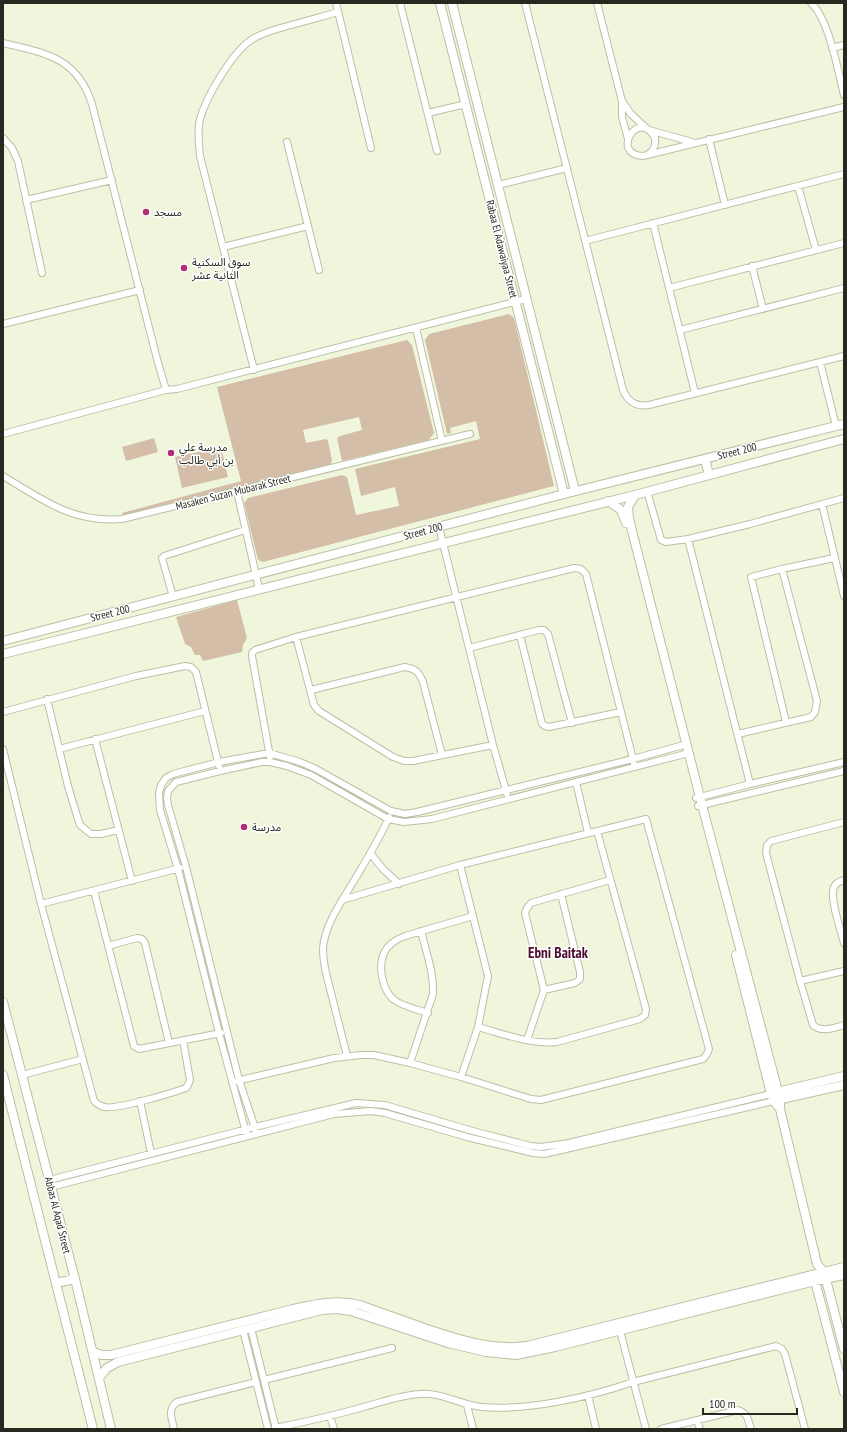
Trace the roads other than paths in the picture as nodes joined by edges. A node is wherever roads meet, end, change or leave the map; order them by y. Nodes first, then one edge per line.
1 (336, 3) edge
2 (400, 3) edge
3 (440, 3) edge
4 (452, 3) edge
5 (525, 3) edge
6 (811, 3) edge
7 (597, 4) edge
8 (338, 12) junction
9 (3, 43) edge
10 (844, 45) edge
11 (832, 48) junction
12 (844, 95) edge
13 (622, 101) junction
14 (466, 104) junction
15 (844, 107) edge
16 (428, 113) junction
17 (648, 129) junction
18 (3, 138) edge
19 (628, 139) junction
20 (709, 140) junction
21 (287, 142) dead end
22 (696, 143) junction
23 (371, 148) dead end
24 (437, 151) dead end
25 (647, 155) junction
26 (567, 168) junction
27 (844, 174) edge
28 (112, 180) junction
29 (498, 185) junction
30 (798, 186) junction
31 (26, 200) junction
32 (725, 205) junction
33 (653, 223) junction
34 (308, 226) junction
35 (585, 241) junction
36 (844, 243) edge
37 (223, 247) junction
38 (816, 250) junction
39 (752, 266) junction
40 (319, 270) dead end
41 (42, 273) dead end
42 (669, 288) junction
43 (844, 288) edge
44 (140, 290) junction
45 (526, 299) junction
46 (516, 302) junction
47 (763, 309) junction
48 (3, 324) edge
49 (416, 328) junction
50 (680, 330) junction
51 (844, 356) edge
52 (820, 362) junction
53 (254, 370) junction
54 (166, 390) junction
55 (695, 393) junction
56 (840, 425) edge
57 (3, 434) edge
58 (470, 434) dead end
59 (844, 439) edge
60 (442, 441) junction
61 (704, 459) junction
62 (569, 467) junction
63 (558, 470) junction
64 (708, 475) junction
65 (3, 476) edge
66 (237, 491) junction
67 (575, 491) junction
68 (647, 491) junction
69 (564, 494) junction
70 (635, 495) junction
71 (844, 498) edge
72 (608, 501) junction
73 (822, 504) junction
74 (439, 527) junction
75 (245, 530) junction
76 (688, 539) junction
77 (443, 542) junction
78 (834, 558) junction
79 (782, 569) junction
80 (255, 576) junction
81 (259, 589) junction
82 (844, 596) edge
83 (173, 597) junction
84 (456, 597) junction
85 (520, 635) junction
86 (296, 637) junction
87 (3, 640) edge
88 (469, 648) junction
89 (3, 654) edge
90 (311, 690) junction
91 (47, 699) junction
92 (205, 711) junction
93 (3, 712) edge
94 (621, 712) junction
95 (786, 722) junction
96 (572, 723) junction
97 (738, 734) junction
98 (95, 739) junction
99 (493, 745) junction
100 (3, 749) edge
101 (59, 749) junction
102 (686, 749) junction
103 (269, 754) junction
104 (442, 755) junction
105 (633, 759) junction
106 (219, 762) junction
107 (270, 762) junction
108 (844, 762) edge
109 (635, 767) junction
110 (220, 770) junction
111 (844, 771) edge
112 (576, 782) junction
113 (750, 784) junction
114 (507, 790) junction
115 (508, 799) junction
116 (699, 801) junction
117 (391, 811) junction
118 (388, 819) junction
119 (844, 822) edge
120 (118, 830) junction
121 (597, 831) junction
122 (588, 833) junction
123 (370, 853) junction
124 (460, 865) junction
125 (186, 867) junction
126 (178, 869) junction
127 (610, 880) junction
128 (844, 880) edge
129 (132, 881) junction
130 (399, 884) junction
131 (94, 891) junction
132 (561, 894) junction
133 (342, 900) junction
134 (41, 904) junction
135 (473, 916) junction
136 (421, 931) junction
137 (844, 943) edge
138 (108, 946) junction
139 (844, 971) edge
140 (800, 981) junction
141 (544, 990) junction
142 (3, 1005) edge
143 (428, 1013) junction
144 (844, 1025) edge
145 (478, 1027) junction
146 (226, 1031) junction
147 (219, 1033) junction
148 (183, 1040) junction
149 (527, 1040) junction
150 (170, 1043) junction
151 (347, 1056) junction
152 (83, 1059) junction
153 (410, 1063) junction
154 (3, 1075) edge
155 (22, 1075) junction
156 (844, 1076) edge
157 (462, 1077) junction
158 (238, 1080) junction
159 (232, 1082) junction
160 (844, 1085) edge
161 (5, 1093) edge
162 (776, 1096) junction
163 (140, 1101) junction
164 (255, 1127) junction
165 (245, 1130) junction
166 (469, 1130) junction
167 (256, 1134) junction
168 (248, 1136) junction
169 (467, 1137) junction
170 (151, 1153) junction
171 (50, 1183) junction
172 (817, 1264) junction
173 (844, 1267) edge
174 (844, 1275) edge
175 (824, 1276) junction
176 (814, 1278) junction
177 (75, 1279) junction
178 (56, 1283) junction
179 (293, 1313) junction
180 (247, 1329) junction
181 (620, 1331) junction
182 (554, 1343) junction
183 (392, 1348) dead end
184 (844, 1349) edge
185 (93, 1352) junction
186 (113, 1360) junction
187 (841, 1371) edge
188 (99, 1378) junction
189 (264, 1380) junction
190 (256, 1382) junction
191 (634, 1382) junction
192 (844, 1392) edge
193 (588, 1395) junction
194 (466, 1405) junction
195 (330, 1416) junction
196 (698, 1420) junction
197 (93, 1429) edge
198 (111, 1429) edge
199 (174, 1429) edge
200 (268, 1429) edge
201 (276, 1429) edge
202 (334, 1429) edge
203 (473, 1429) edge
204 (596, 1429) edge
205 (646, 1429) edge
206 (661, 1429) edge
207 (700, 1429) edge
208 (751, 1429) edge
209 (805, 1429) edge

1 - 8 street
2 - 16 street
3 - 14 street, Rabaa El Adawaiyaa Street
4 - 29 street, Rabaa El Adawaiyaa Street
5 - 26 street
6 - 11 street
7 - 13 street
8 - 23 street
8 - 37 street
9 - 28 street
10 - 11 street
11 - 12 street
13 - 17 street
13 - 19 street
14 - 16 street
14 - 46 street, Rabaa El Adawaiyaa Street
15 - 20 street
16 - 24 street
17 - 19 street
17 - 22 street
17 - 25 street
18 - 31 street
19 - 25 street
20 - 22 street
20 - 32 street
21 - 34 street
22 - 25 street
26 - 29 street
26 - 35 street
27 - 30 street
28 - 31 street
28 - 44 street
29 - 45 street, Rabaa El Adawaiyaa Street
30 - 32 street
30 - 38 street
31 - 41 street
32 - 33 street
33 - 35 street
33 - 42 street
34 - 37 street
34 - 40 street
35 - 55 street
36 - 38 street
37 - 53 street
38 - 39 street
39 - 42 street
39 - 47 street
42 - 50 street
43 - 47 street
44 - 48 street
44 - 54 street
45 - 46 street
45 - 62 street, Rabaa El Adawaiyaa Street
46 - 49 street
46 - 63 street, Rabaa El Adawaiyaa Street
47 - 50 street
49 - 53 street
49 - 60 street
50 - 55 street
51 - 52 street
52 - 55 street
52 - 56 street
53 - 54 street
54 - 57 street
56 - 61 street, Street 200
58 - 60 street, Masaken Suzan Mubarak Street
59 - 64 street, Street 200
60 - 66 street, Masaken Suzan Mubarak Street
61 - 64 street
61 - 67 street, Street 200
62 - 63 street
62 - 67 street, Rabaa El Adawaiyaa Street
63 - 69 street, Rabaa El Adawaiyaa Street
64 - 68 street, Street 200
65 - 66 street, Masaken Suzan Mubarak Street
66 - 75 street
67 - 69 street, Street 200
68 - 70 street, Street 200
68 - 76 street
69 - 74 street, Street 200
70 - 72 street, Street 200
70 - 102 street
71 - 73 street
72 - 77 street, Street 200
72 - 102 street
73 - 76 street
73 - 78 street
74 - 77 street
74 - 80 street, Street 200
75 - 80 street
75 - 83 street
76 - 97 street
77 - 81 street, Street 200
77 - 84 street
78 - 79 street
78 - 82 street
79 - 95 street
79 - 95 street
80 - 81 street
80 - 83 street, Street 200
81 - 89 street, Street 200
83 - 87 street, Street 200
84 - 86 street
84 - 88 street
84 - 94 street
85 - 88 street
85 - 96 street
85 - 96 street
86 - 90 street
86 - 103 street
88 - 99 street
90 - 104 street
90 - 104 street
91 - 92 street
91 - 93 street
91 - 101 street
92 - 98 street
92 - 106 street
94 - 96 street
94 - 105 street
95 - 97 street
97 - 113 street
98 - 101 street
98 - 120 street
99 - 104 street
99 - 114 street
100 - 134 street
101 - 120 street
102 - 105 street
102 - 109 street
102 - 116 street
103 - 106 street
103 - 107 street
103 - 117 street
105 - 109 street
105 - 114 street
106 - 110 street
106 - 126 street
107 - 110 street
107 - 118 street
108 - 113 street
109 - 112 street
110 - 125 street
111 - 116 street
112 - 115 street
112 - 122 street
113 - 116 street
114 - 115 street
114 - 117 street
115 - 118 street
116 - 162 street
117 - 118 street
118 - 123 street
119 - 140 street
120 - 129 street
121 - 122 street
121 - 127 street
121 - 157 street
122 - 124 street
123 - 130 street
123 - 133 street
124 - 130 street
124 - 135 street
125 - 126 street
125 - 146 street
126 - 129 street
126 - 147 street
127 - 132 street
127 - 149 street
128 - 137 street
129 - 131 street
130 - 133 street
131 - 134 street
131 - 138 street
132 - 141 street
132 - 141 street
133 - 151 street
134 - 152 street
135 - 136 street
135 - 145 street
136 - 143 street
136 - 143 street
138 - 150 street
138 - 150 street
139 - 140 street
140 - 144 street
141 - 149 street
142 - 155 street, Abbas Al Aqad Street
143 - 153 street
145 - 149 street
145 - 157 street
146 - 147 street
146 - 158 street
147 - 148 street
147 - 159 street
148 - 150 street
148 - 163 street
151 - 153 street
151 - 158 street
152 - 155 street
152 - 163 street
153 - 157 street
154 - 161 street, Abbas Al Aqad Street
155 - 171 street, Abbas Al Aqad Street
156 - 162 street
158 - 159 street
158 - 164 street
159 - 165 street
160 - 162 street
161 - 178 street, Abbas Al Aqad Street
162 - 166 street
162 - 169 street
162 - 172 street
163 - 170 street
164 - 165 street
164 - 166 street
164 - 167 street
165 - 168 street
165 - 170 street
166 - 169 street
167 - 168 street
167 - 169 street
168 - 171 street
170 - 171 street
171 - 177 street, Abbas Al Aqad Street
172 - 175 street
172 - 176 street
173 - 175 street
174 - 175 street
175 - 176 street
175 - 184 street
176 - 181 street
176 - 182 street
176 - 187 street
177 - 178 street
177 - 185 street, Abbas Al Aqad Street
178 - 197 street, Abbas Al Aqad Street
179 - 180 street
179 - 182 street
179 - 186 street
180 - 186 street
180 - 189 street
180 - 190 street
181 - 182 street
181 - 191 street
183 - 189 street
185 - 186 street
185 - 188 street, Abbas Al Aqad Street
186 - 188 street
187 - 192 street
188 - 198 street, Abbas Al Aqad Street
189 - 201 street
190 - 199 street
190 - 200 street
191 - 193 street
191 - 205 street
191 - 209 street
193 - 194 street
193 - 204 street
194 - 195 street
194 - 203 street
195 - 201 street
195 - 202 street
196 - 206 street
196 - 207 street
196 - 208 street

